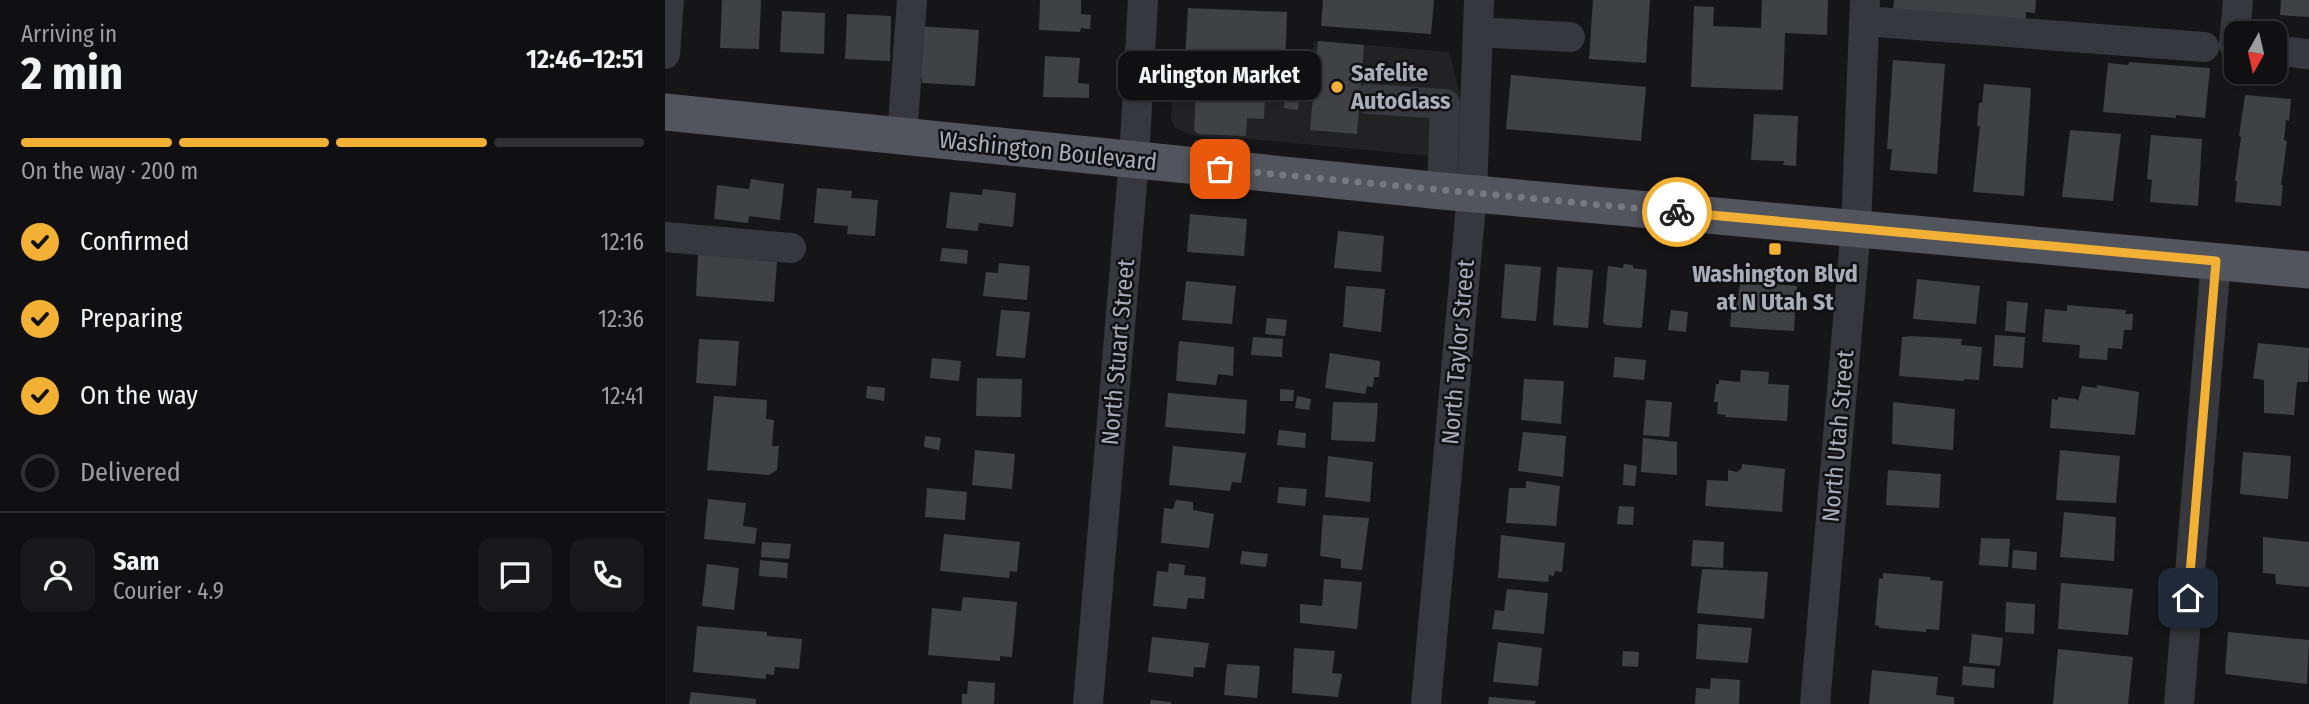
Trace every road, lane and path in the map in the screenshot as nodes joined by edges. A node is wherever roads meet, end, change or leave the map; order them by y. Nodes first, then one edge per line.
1 (669, 0) edge
2 (912, 0) edge
3 (1143, 0) edge
4 (1479, 0) edge
5 (2238, 0) edge
6 (1865, 10) edge
7 (2237, 21) edge
8 (1478, 32) junction
9 (1570, 37) dead end
10 (2204, 47) dead end
11 (2287, 52) edge
12 (665, 54) edge
13 (2306, 54) dead end
14 (1367, 99) dead end
15 (665, 112) edge
16 (902, 136) junction
17 (1134, 160) junction
18 (1457, 192) junction
19 (1856, 228) junction
20 (665, 237) edge
21 (791, 248) dead end
22 (2216, 261) junction
23 (2309, 270) edge
24 (1088, 704) edge
25 (1426, 704) edge
26 (1815, 704) edge
27 (2179, 704) edge

1 - 12 street
2 - 16 street
3 - 17 street, North Stuart Street
4 - 8 street, North Taylor Street
5 - 7 street
6 - 10 street
6 - 19 street, North Utah Street
8 - 9 street
8 - 18 street, North Taylor Street
11 - 13 street
14 - 18 street
15 - 16 main road, Washington Boulevard
16 - 17 main road, Washington Boulevard
17 - 18 main road, Washington Boulevard
17 - 24 street, North Stuart Street
18 - 19 main road, Washington Boulevard
18 - 25 street, North Taylor Street
19 - 22 main road, Washington Boulevard
19 - 26 street, North Utah Street
20 - 21 street
22 - 23 main road, Washington Boulevard
22 - 27 street

